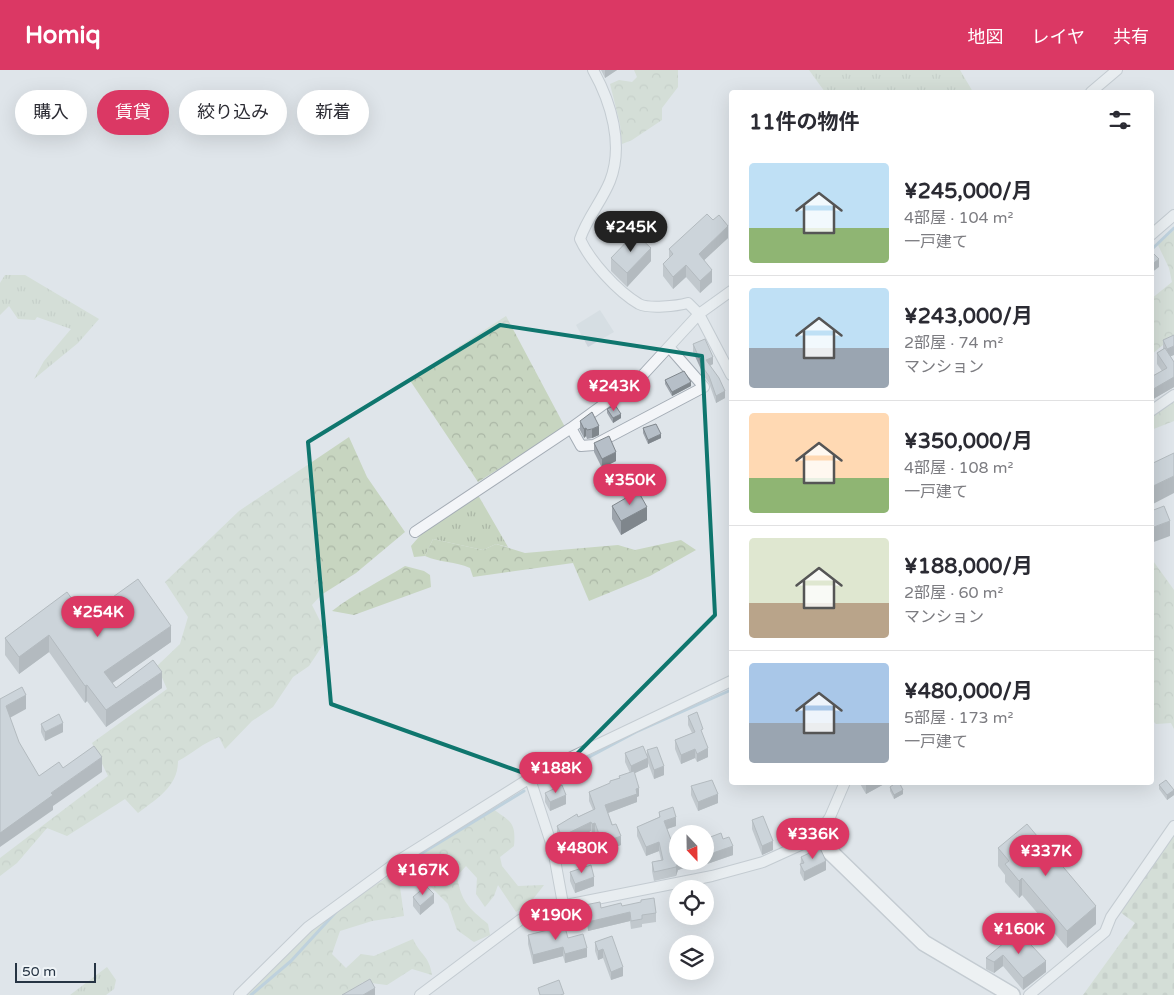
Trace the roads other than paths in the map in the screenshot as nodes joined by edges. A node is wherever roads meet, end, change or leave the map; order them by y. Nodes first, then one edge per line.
1 (593, 70) edge
2 (1116, 70) edge
3 (1093, 90) edge
4 (1174, 215) edge
5 (1154, 233) edge
6 (729, 292) edge
7 (698, 314) junction
8 (669, 347) junction
9 (729, 371) edge
10 (1174, 395) edge
11 (1154, 409) edge
12 (571, 428) junction
13 (415, 532) dead end
14 (729, 682) edge
15 (530, 778) junction
16 (844, 785) edge
17 (1174, 826) edge
18 (816, 838) junction
19 (563, 904) junction
20 (239, 995) edge
21 (420, 995) edge
22 (1012, 995) edge
23 (1029, 995) edge

1 - 7 street
2 - 3 street
4 - 5 street
6 - 7 street
7 - 8 street
7 - 9 street
8 - 12 street
8 - 12 street
10 - 11 street
12 - 13 street
14 - 15 street
15 - 19 street
15 - 20 street
16 - 18 street
17 - 23 street
18 - 19 street
18 - 22 street
19 - 21 street

